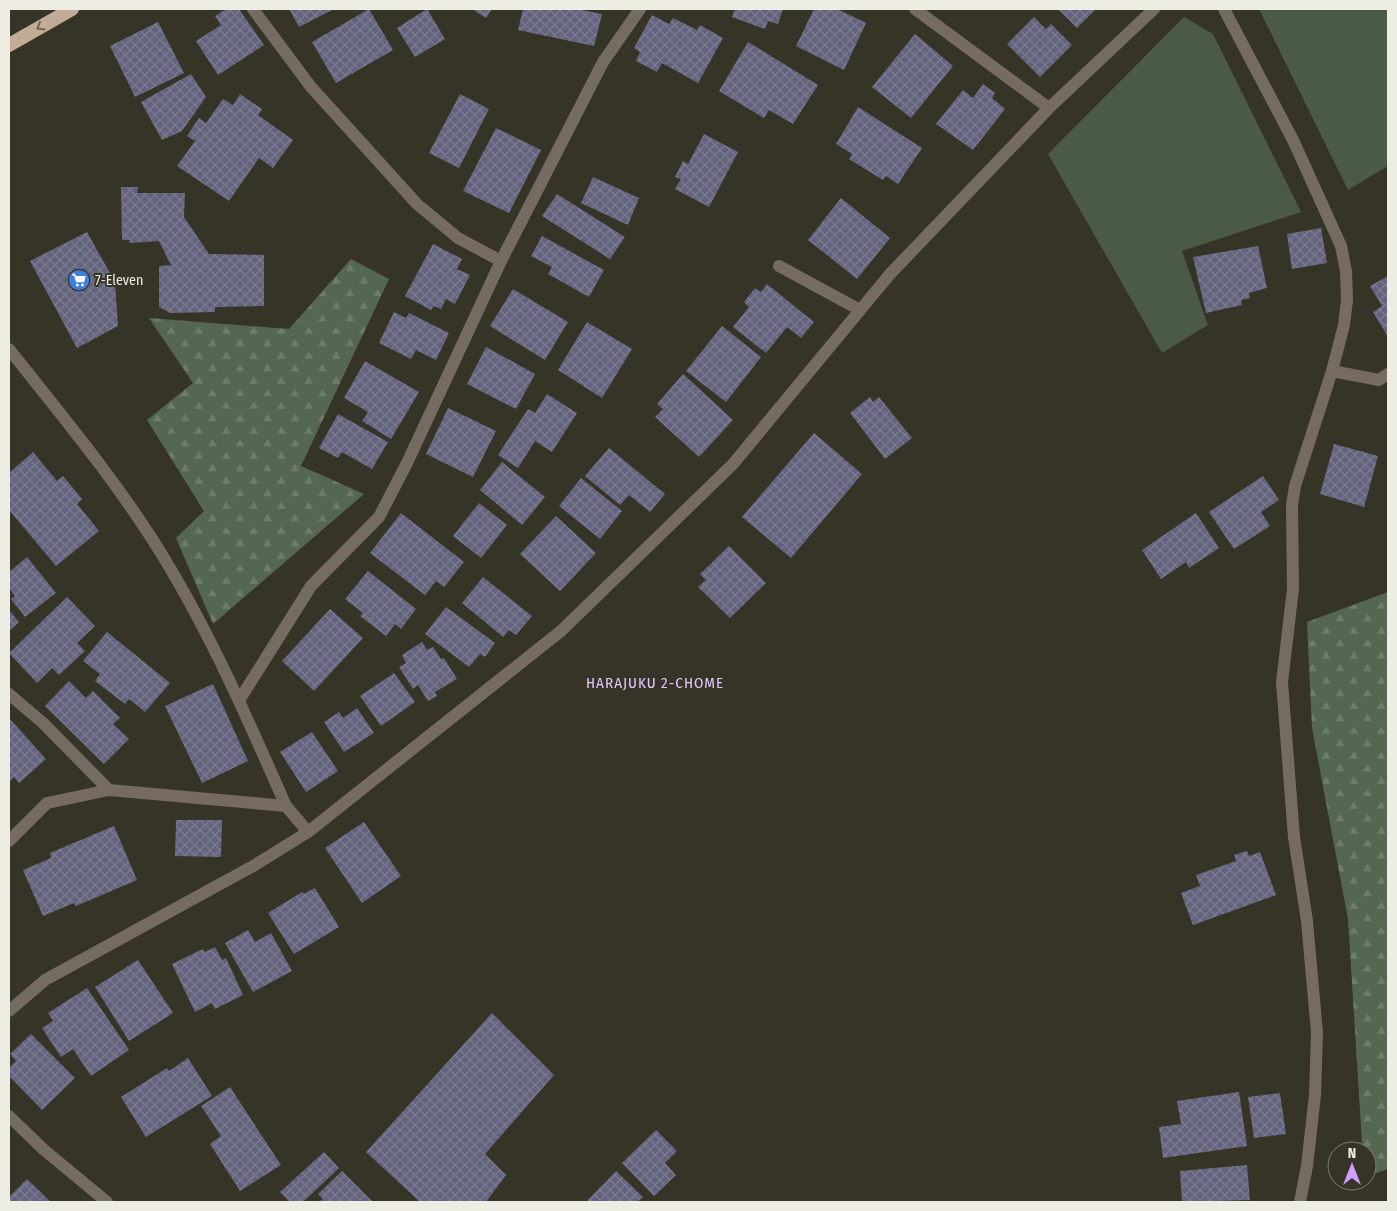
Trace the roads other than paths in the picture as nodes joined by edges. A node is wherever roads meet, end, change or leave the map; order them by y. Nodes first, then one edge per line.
1 (72, 9) edge
2 (253, 9) edge
3 (640, 9) edge
4 (915, 9) edge
5 (1154, 9) edge
6 (1224, 9) edge
7 (9, 44) edge
8 (1049, 108) junction
9 (501, 261) junction
10 (779, 266) dead end
11 (860, 310) junction
12 (9, 349) edge
13 (1332, 371) junction
14 (1388, 374) edge
15 (9, 694) edge
16 (240, 699) junction
17 (109, 790) junction
18 (286, 806) junction
19 (308, 832) junction
20 (9, 841) edge
21 (9, 1011) edge
22 (9, 1116) edge
23 (107, 1202) edge
24 (1300, 1202) edge

1 -> 7 highway
2 - 9 street
3 - 9 street
4 - 8 street
5 - 8 street
6 - 13 street
8 - 11 street
9 - 16 street
10 - 11 street
11 - 19 street
12 - 16 street
13 - 14 street
13 - 24 street
15 - 17 street
16 - 18 street
17 - 18 street
17 - 20 street
18 - 19 street
19 - 21 street
22 - 23 street

